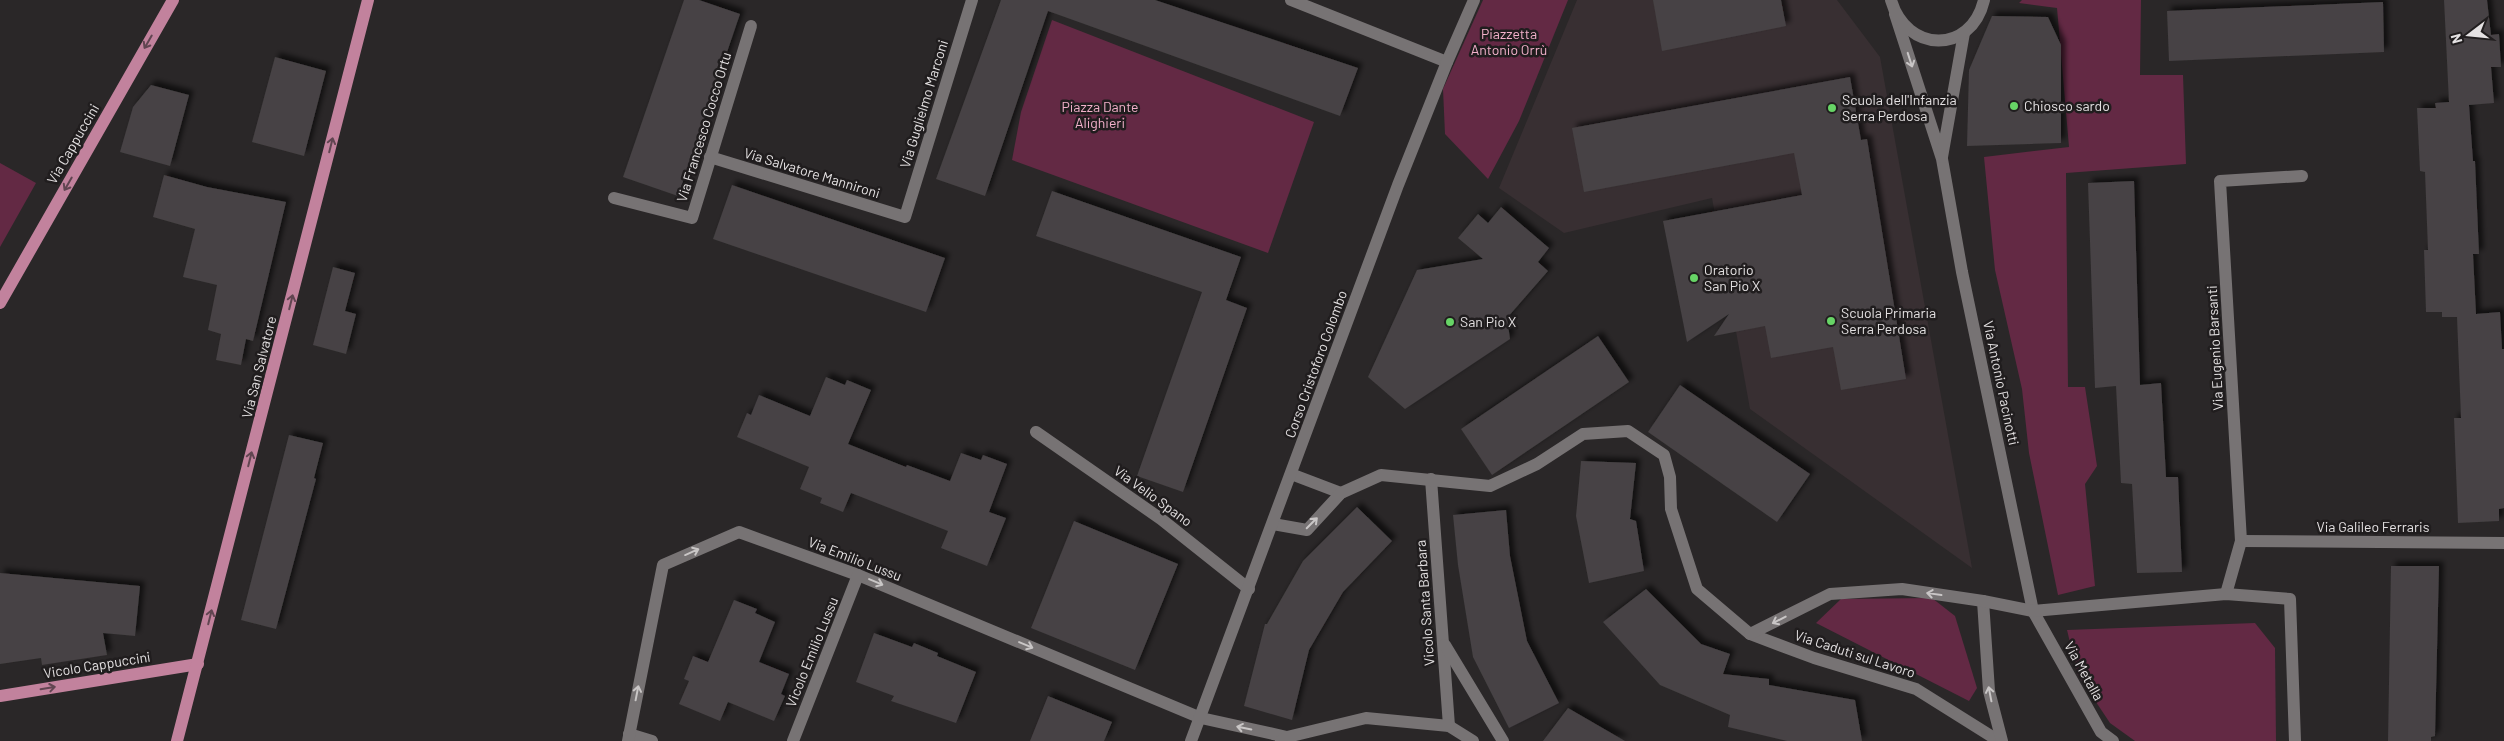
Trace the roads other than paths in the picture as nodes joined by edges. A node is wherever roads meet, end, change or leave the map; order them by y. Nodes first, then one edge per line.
1 (172, 0) edge
2 (368, 0) edge
3 (972, 0) edge
4 (1291, 0) edge
5 (1474, 0) edge
6 (1891, 0) edge
7 (1984, 0) edge
8 (1895, 14) junction
9 (751, 26) dead end
10 (1964, 33) junction
11 (1447, 62) junction
12 (710, 157) junction
13 (1942, 159) junction
14 (2302, 176) dead end
15 (614, 198) dead end
16 (904, 217) joint
17 (0, 303) edge
18 (1036, 432) dead end
19 (1291, 474) junction
20 (1431, 479) junction
21 (1341, 493) junction
22 (1273, 524) junction
23 (2241, 541) junction
24 (2504, 543) edge
25 (858, 575) junction
26 (1249, 589) junction
27 (2226, 594) junction
28 (1983, 601) junction
29 (2033, 611) junction
30 (1750, 634) junction
31 (1443, 641) junction
32 (198, 664) junction
33 (0, 696) edge
34 (1201, 718) junction
35 (1449, 726) junction
36 (628, 738) edge
37 (1284, 739) edge
38 (177, 741) edge
39 (652, 741) edge
40 (793, 741) edge
41 (1191, 741) edge
42 (1473, 741) edge
43 (1503, 741) edge
44 (2000, 741) edge
45 (2113, 741) edge
46 (2295, 741) edge

1 -> 17 main road, Via Cappuccini
32 -> 2 main road, Via San Salvatore
3 - 16 street, Via Guglielmo Marconi
4 - 11 street
5 - 11 street, Corso Cristoforo Colombo
6 - 8 street, Via Antonio Pacinotti
7 - 10 street
8 - 10 street
8 -> 13 street, Via Antonio Pacinotti
9 - 12 street, Via Francesco Cocco Ortu
10 - 13 street, Via Antonio Pacinotti
11 - 19 street, Corso Cristoforo Colombo
12 - 15 street, Via Francesco Cocco Ortu
12 - 16 street, Via Salvatore Mannironi
13 - 29 street, Via Antonio Pacinotti
14 - 23 street, Via Eugenio Barsanti
18 - 26 street, Via Velio Spano
19 - 21 street
19 - 22 street, Corso Cristoforo Colombo
20 - 21 street, Via Caduti sul Lavoro
20 - 30 street, Via Caduti sul Lavoro
20 - 31 street, Vicolo Santa Barbara
22 -> 21 street, Via Caduti sul Lavoro
22 - 26 street, Corso Cristoforo Colombo
23 - 24 street, Via Galileo Ferraris
23 - 27 street, Via Eugenio Barsanti
25 -> 34 street, Via Emilio Lussu
36 -> 25 street, Via Emilio Lussu
25 - 40 street, Vicolo Emilio Lussu
26 - 34 street, Corso Cristoforo Colombo
27 - 29 street
27 - 46 street
28 - 29 street, Via Caduti sul Lavoro
28 -> 30 street, Via Caduti sul Lavoro
44 -> 28 street, Via Caduti sul Lavoro
29 - 45 street, Via Metalla
30 - 44 street, Via Caduti sul Lavoro
31 - 35 street, Vicolo Santa Barbara
31 - 43 street
33 -> 32 main road, Vicolo Cappuccini
32 - 38 main road, Via San Salvatore
37 -> 34 street, Via Emilio Lussu
34 - 41 street, Corso Cristoforo Colombo
35 - 37 street
35 - 42 street
36 - 39 street

